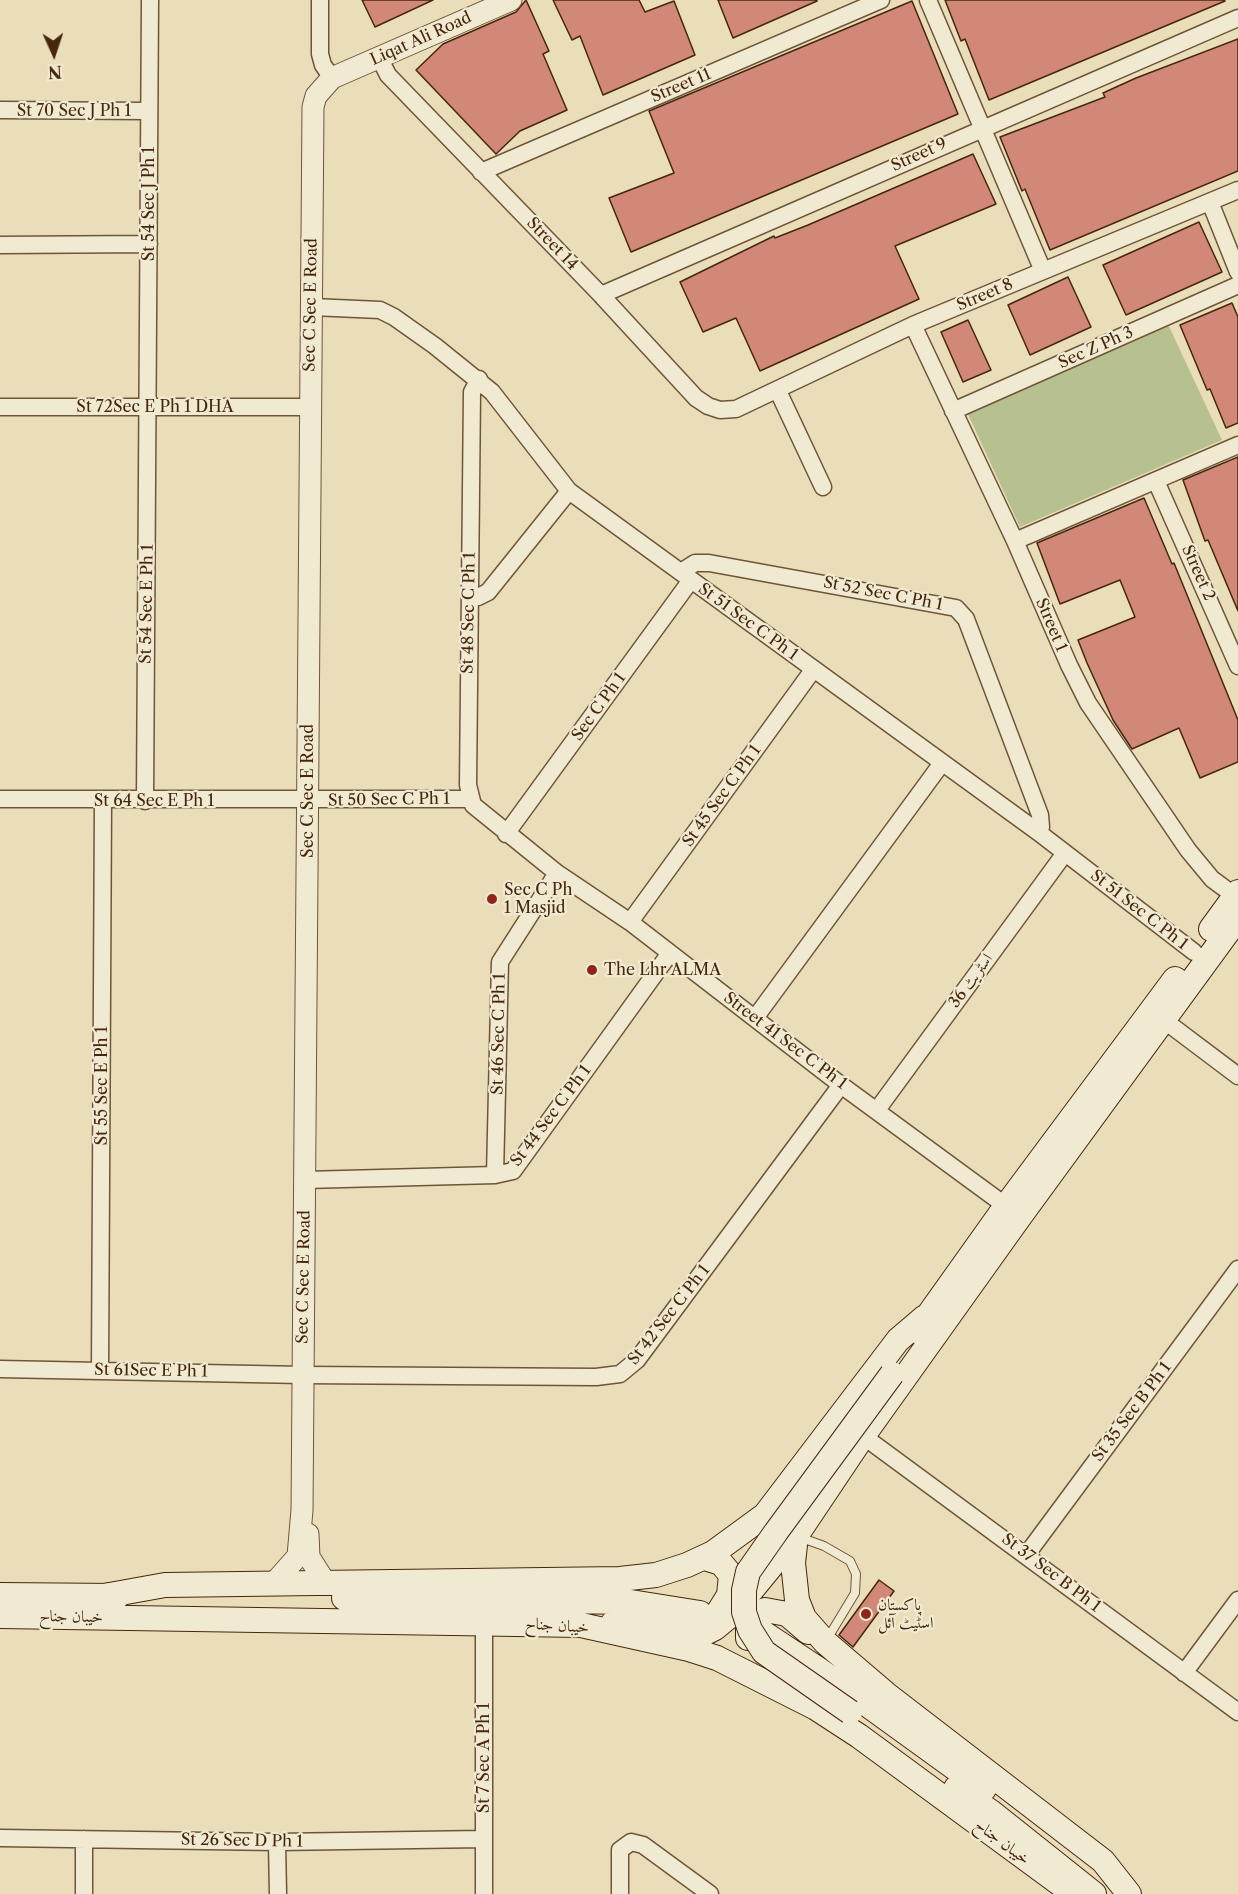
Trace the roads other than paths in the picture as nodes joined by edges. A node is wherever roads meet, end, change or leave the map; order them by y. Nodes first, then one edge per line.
1 (150, 0) edge
2 (320, 0) edge
3 (511, 0) edge
4 (881, 0) edge
5 (928, 0) edge
6 (1238, 18) edge
7 (380, 57) junction
8 (332, 78) junction
9 (0, 110) edge
10 (149, 111) junction
11 (982, 128) junction
12 (481, 172) junction
13 (1238, 190) edge
14 (1210, 202) junction
15 (149, 244) junction
16 (0, 245) edge
17 (1043, 271) junction
18 (1238, 272) edge
19 (1238, 285) edge
20 (601, 295) junction
21 (312, 307) junction
22 (914, 325) junction
23 (478, 379) junction
24 (777, 392) junction
25 (310, 406) junction
26 (0, 407) edge
27 (149, 408) junction
28 (736, 409) joint
29 (953, 411) junction
30 (1238, 445) edge
31 (1156, 481) junction
32 (823, 487) dead end
33 (568, 491) junction
34 (1015, 541) junction
35 (686, 576) junction
36 (470, 597) junction
37 (1238, 666) edge
38 (813, 670) junction
39 (942, 764) junction
40 (0, 799) edge
41 (470, 799) junction
42 (103, 801) junction
43 (145, 801) junction
44 (308, 801) junction
45 (1038, 832) junction
46 (506, 834) junction
47 (1065, 853) junction
48 (557, 873) junction
49 (1237, 902) edge
50 (630, 922) junction
51 (1194, 952) junction
52 (670, 954) junction
53 (755, 1018) junction
54 (1164, 1021) junction
55 (1238, 1076) edge
56 (842, 1085) junction
57 (877, 1110) junction
58 (495, 1175) junction
59 (305, 1180) junction
60 (1006, 1206) junction
61 (1238, 1269) edge
62 (926, 1317) junction
63 (0, 1369) edge
64 (100, 1370) junction
65 (302, 1375) junction
66 (863, 1436) junction
67 (302, 1510) junction
68 (795, 1536) junction
69 (1027, 1554) junction
70 (705, 1558) junction
71 (275, 1582) junction
72 (325, 1582) junction
73 (0, 1595) edge
74 (104, 1596) junction
75 (1238, 1600) edge
76 (0, 1616) edge
77 (708, 1621) junction
78 (484, 1623) junction
79 (581, 1625) junction
80 (756, 1628) dead end
81 (825, 1642) junction
82 (1184, 1673) junction
83 (816, 1708) junction
84 (1238, 1712) edge
85 (0, 1838) edge
86 (84, 1839) junction
87 (483, 1839) junction
88 (277, 1842) junction
89 (84, 1894) edge
90 (278, 1894) edge
91 (484, 1894) edge
92 (620, 1894) edge
93 (710, 1894) edge
94 (1074, 1894) edge
95 (1094, 1894) edge
96 (1123, 1894) edge
97 (1129, 1894) edge

1 - 10 street, St 54 Sec J Ph 1
2 - 8 street
3 - 7 street, Liqat Ali Road
4 - 12 street, Street 11
5 - 11 street
6 - 11 street, Street 9
7 - 8 street, Liqat Ali Road
7 - 12 street, Street 14
8 - 21 street, Sec C Sec E Road
9 - 10 street, St 70 Sec J Ph 1
10 - 15 street, St 54 Sec J Ph 1
11 - 17 street
11 - 20 street, Street 9
12 - 20 street, Street 14
13 - 14 street, Street 8
14 - 17 street, Street 8
14 - 18 street
15 - 16 street
15 - 27 street, St 54 Sec J Ph 1
17 - 22 street, Street 8
19 - 29 street, Sec Z Ph 3
20 - 28 street, Street 14
21 - 23 street, St 51 Sec C Ph 1
21 - 25 street, Sec C Sec E Road
22 - 24 street, Street 8
22 - 29 street, Street 1
23 - 33 street, St 51 Sec C Ph 1
23 - 36 street, St 48 Sec C Ph 1
24 - 28 street, Street 8
24 - 32 street
25 - 27 street, St 72Sec E Ph 1 DHA
25 - 44 street, Sec C Sec E Road
26 - 27 street, St 72Sec E Ph 1 DHA
27 - 43 street, St 54 Sec E Ph 1
29 - 34 street, Street 1
30 - 31 street
31 - 34 street
31 - 37 street, Street 2
33 - 35 street, St 51 Sec C Ph 1
33 - 36 street
34 - 49 street, Street 1
35 - 38 street, St 51 Sec C Ph 1
35 - 45 street, St 52 Sec C Ph 1
35 - 46 street, Sec C Ph 1
36 - 41 street, St 48 Sec C Ph 1
38 - 39 street, St 51 Sec C Ph 1
38 - 50 street, St 45 Sec C Ph 1
39 - 45 street, St 51 Sec C Ph 1
39 - 53 street
40 - 42 street, St 64 Sec E Ph 1
41 - 44 street, St 50 Sec C Ph 1
41 - 46 street
42 - 43 street, St 64 Sec E Ph 1
42 - 64 street, St 55 Sec E Ph 1
43 - 44 street, St 64 Sec E Ph 1
44 - 59 street, Sec C Sec E Road
45 - 47 street, St 51 Sec C Ph 1
46 - 48 street, Street 41 Sec C Ph 1
47 - 51 street, St 51 Sec C Ph 1
47 - 57 street, اسٹریٹ 36
48 - 50 street, Street 41 Sec C Ph 1
48 - 58 street, St 46 Sec C Ph 1
49 - 51 main road
49 - 54 main road
50 - 52 street, Street 41 Sec C Ph 1
51 - 60 main road
52 - 53 street, Street 41 Sec C Ph 1
52 - 58 street, St 44 Sec C Ph 1
53 - 56 street, Street 41 Sec C Ph 1
54 - 55 street
54 - 66 main road
56 - 57 street, Street 41 Sec C Ph 1
56 - 65 street, St 42 Sec C Ph 1
57 - 60 street, Street 41 Sec C Ph 1
58 - 59 street, St 44 Sec C Ph 1
59 - 65 street, Sec C Sec E Road
60 - 62 main road
61 - 69 street, St 35 Sec B Ph 1
62 - 70 main road
62 - 95 main road, bridge
63 - 64 street, St 61Sec E Ph 1
64 - 65 street, St 61Sec E Ph 1
65 - 67 street, Sec C Sec E Road
66 - 68 main road
66 - 69 street, St 37 Sec B Ph 1
67 - 71 street, Sec C Sec E Road
67 - 72 street, Sec C Sec E Road
68 - 77 main road
68 - 81 main road
68 - 81 lane
69 - 82 street, St 37 Sec B Ph 1
70 - 72 main road
70 - 77 main road
71 - 72 main road
71 - 74 main road
73 - 74 main road, خیبان جناح
74 - 77 main road, خیبان جناح
75 - 82 street
76 - 78 main road, خیبان جناح
77 - 79 main road
78 - 79 main road, خیبان جناح
78 - 87 street, St 7 Sec A Ph 1
79 - 83 main road, خیبان جناح
80 - 96 main road, خیبان جناح
81 - 83 main road
81 - 97 main road
82 - 84 street, St 37 Sec B Ph 1
83 - 94 main road, خیبان جناح
85 - 86 street, St 26 Sec D Ph 1
86 - 88 street, St 26 Sec D Ph 1
86 - 89 street
87 - 88 street, St 26 Sec D Ph 1
87 - 91 street, St 7 Sec A Ph 1
88 - 90 street
92 - 93 street

